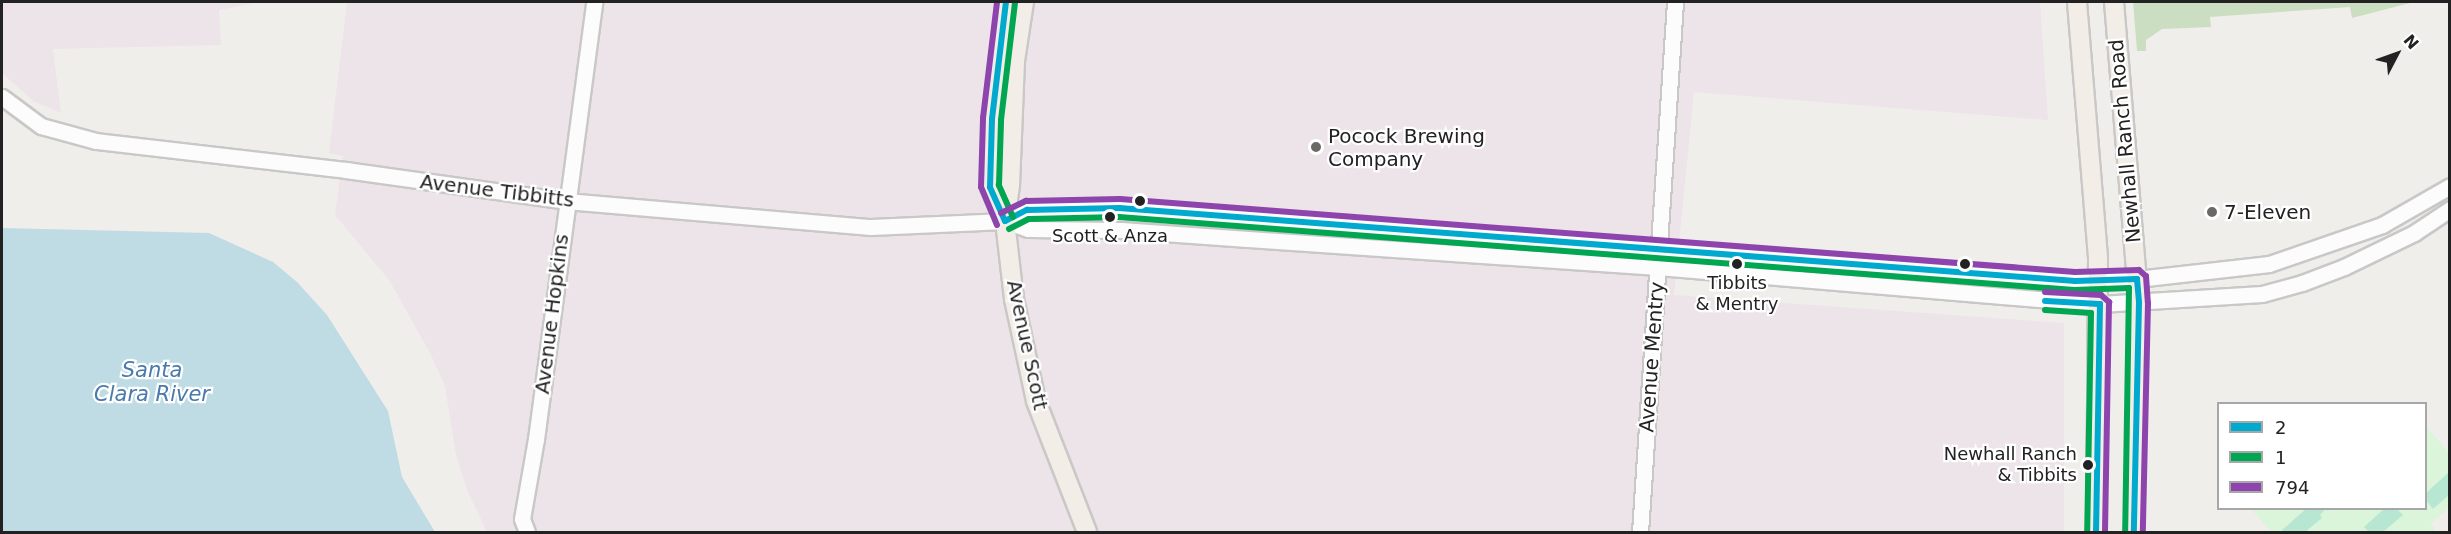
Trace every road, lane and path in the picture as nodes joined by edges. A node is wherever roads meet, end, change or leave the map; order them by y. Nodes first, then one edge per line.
1 (594, 2) edge
2 (1006, 2) edge
3 (1024, 2) edge
4 (1675, 2) edge
5 (2078, 2) edge
6 (2114, 2) edge
7 (2, 97) edge
8 (2450, 186) edge
9 (566, 201) junction
10 (2450, 209) edge
11 (1005, 221) junction
12 (1659, 249) junction
13 (1658, 267) junction
14 (2137, 279) junction
15 (2099, 280) junction
16 (2139, 303) junction
17 (2100, 304) junction
18 (525, 526) edge
19 (1087, 532) edge
20 (1640, 532) edge
21 (2096, 532) edge
22 (2134, 532) edge

1 - 9 street, Avenue Hopkins
2 - 11 main road, Avenue Scott
3 - 11 main road, Avenue Scott
4 - 12 street, Avenue Mentry
5 - 15 main road, Newhall Ranch Road
6 - 14 main road, Newhall Ranch Road
7 - 9 street, Avenue Tibbitts
8 - 14 street, Avenue Tibbitts
9 - 11 street, Avenue Tibbitts
9 - 18 street, Avenue Hopkins
10 - 16 street, Avenue Tibbitts
11 - 12 street, Avenue Tibbitts
11 - 13 street, Avenue Tibbitts
11 - 19 main road, Avenue Scott
12 - 13 street, Avenue Mentry
12 - 15 street, Avenue Tibbitts
13 - 17 street, Avenue Tibbitts
13 - 20 street, Avenue Mentry
14 - 15 street, Avenue Tibbitts
14 - 16 main road, Newhall Ranch Road
15 - 17 main road, Newhall Ranch Road
16 - 17 street, Avenue Tibbitts
16 - 22 main road, Newhall Ranch Road
17 - 21 main road, Newhall Ranch Road

